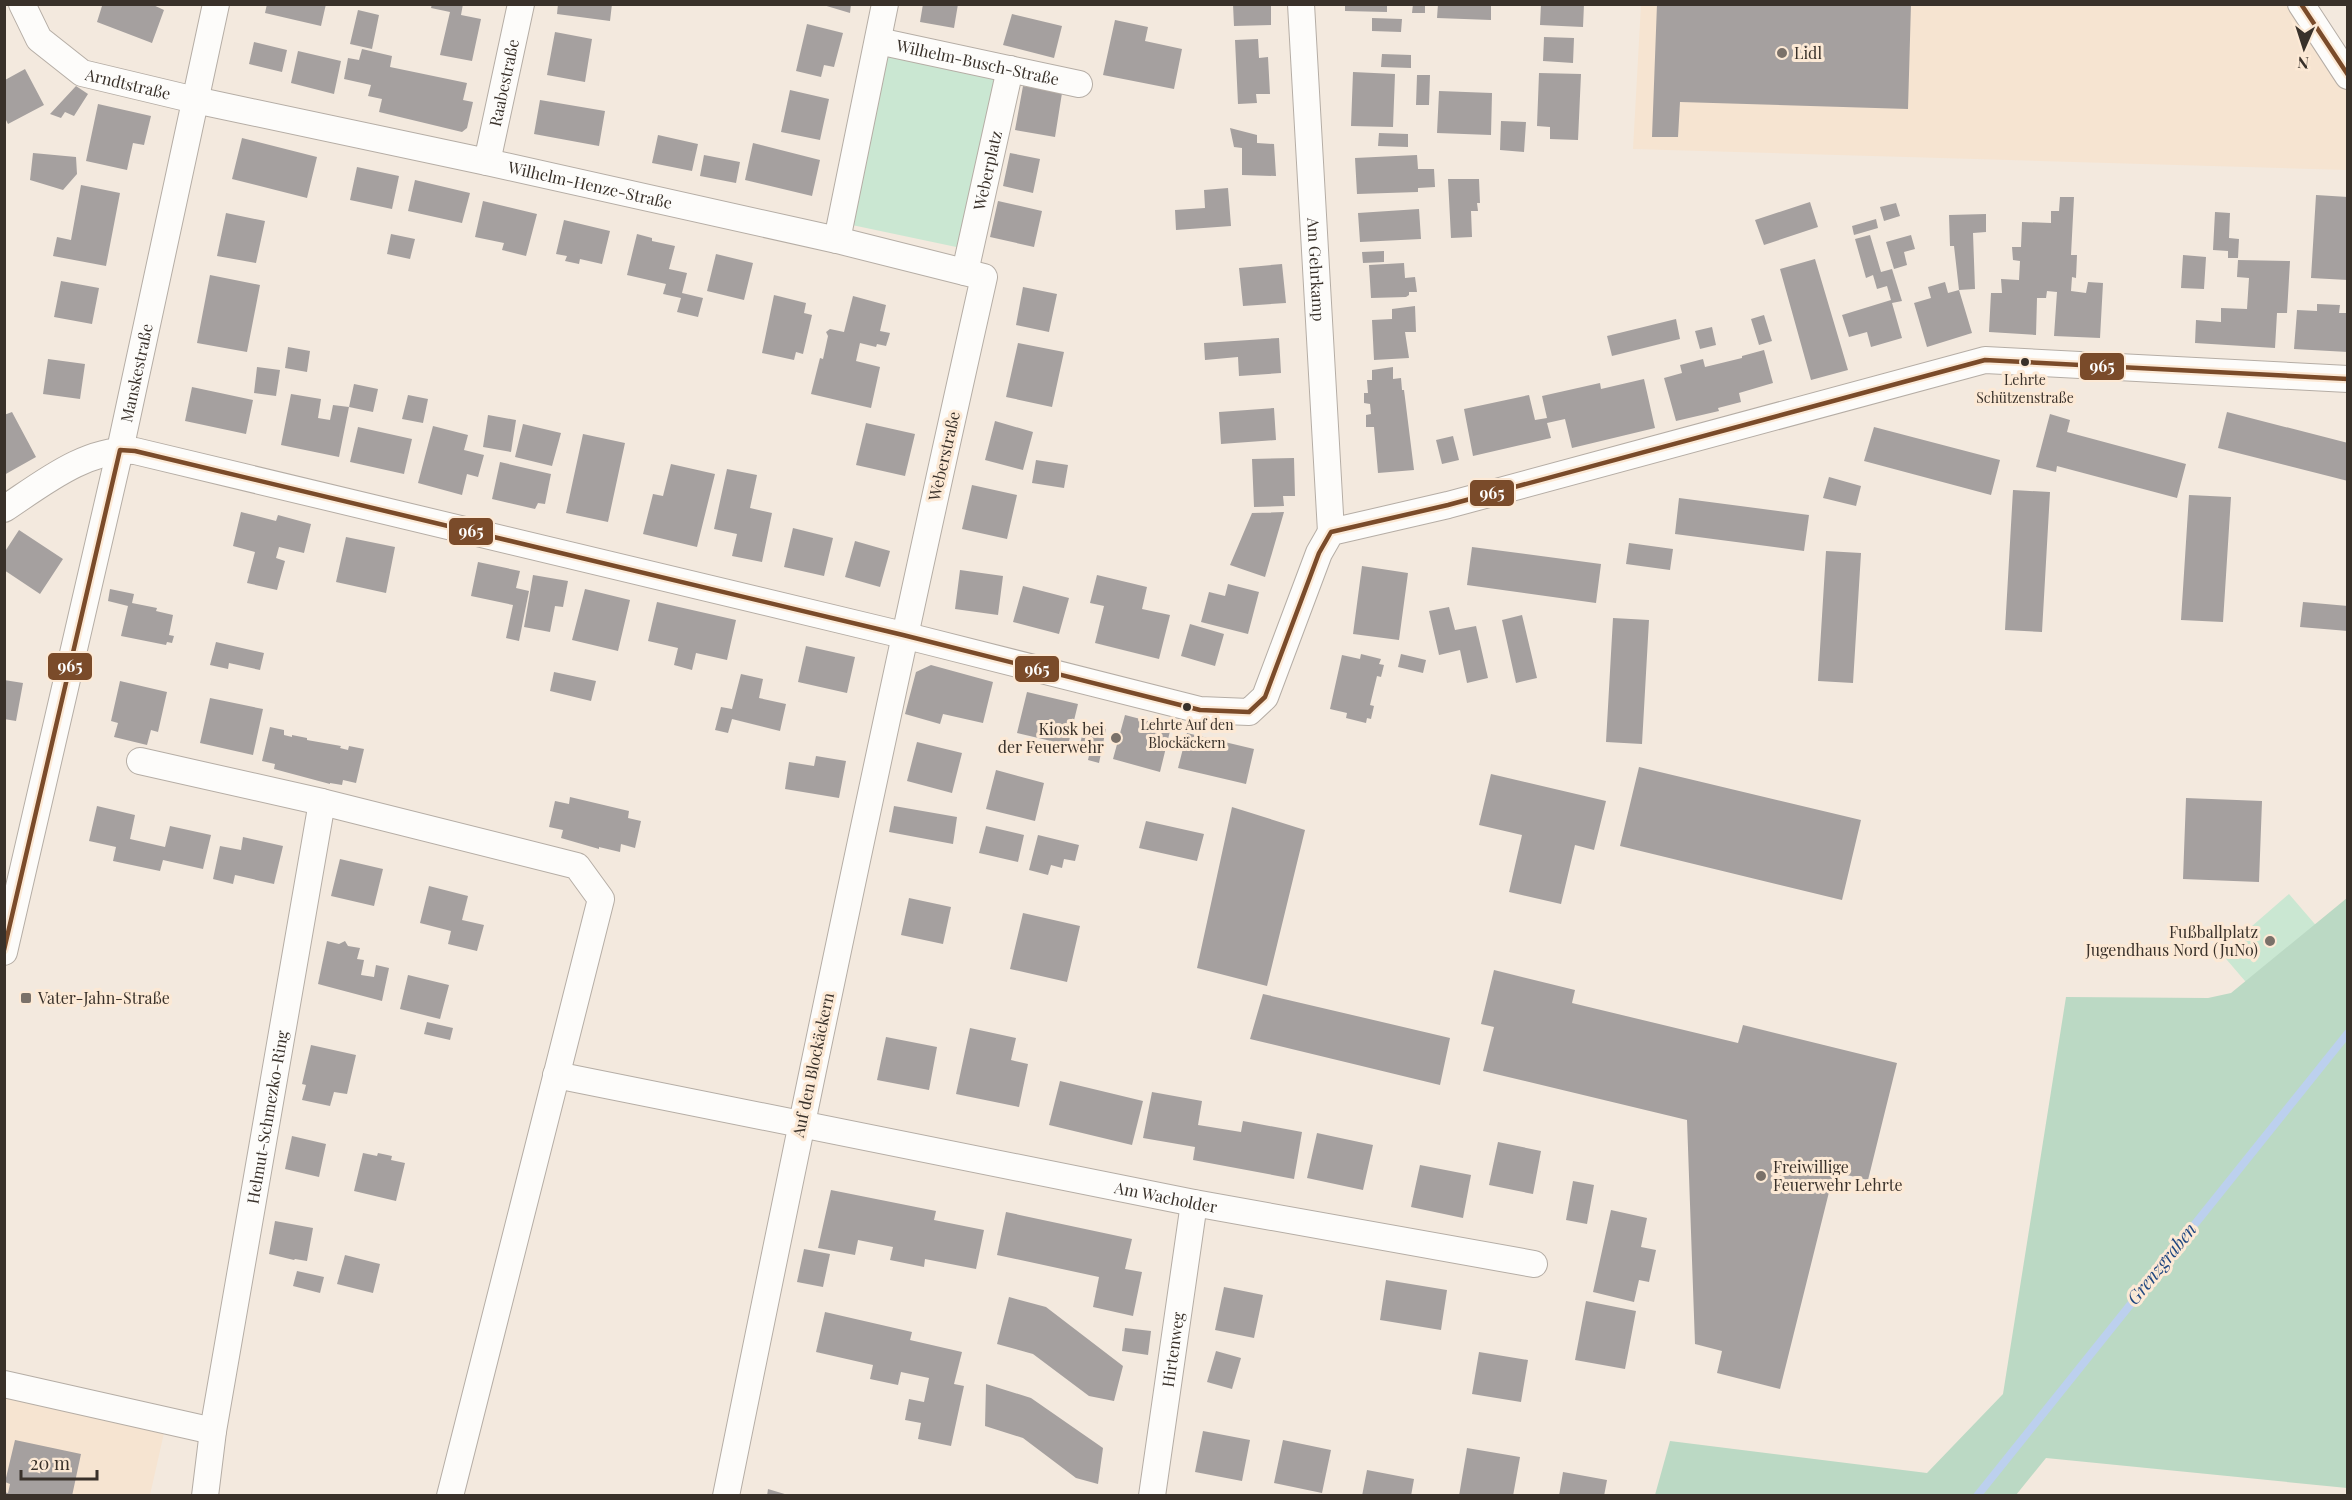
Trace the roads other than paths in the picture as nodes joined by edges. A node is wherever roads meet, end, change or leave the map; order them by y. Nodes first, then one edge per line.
1 (22, 4) edge
2 (216, 4) edge
3 (521, 4) edge
4 (885, 4) edge
5 (1301, 4) edge
6 (2301, 4) edge
7 (878, 40) junction
8 (1010, 69) junction
9 (2348, 76) edge
10 (1079, 84) dead end
11 (195, 100) junction
12 (486, 162) junction
13 (837, 240) junction
14 (975, 274) junction
15 (2348, 379) edge
16 (120, 450) junction
17 (4, 509) edge
18 (1331, 532) junction
19 (903, 635) junction
20 (140, 761) dead end
21 (322, 802) junction
22 (4, 952) edge
23 (556, 1075) junction
24 (800, 1123) junction
25 (1194, 1203) junction
26 (1534, 1264) dead end
27 (4, 1384) edge
28 (213, 1431) junction
29 (205, 1496) edge
30 (450, 1496) edge
31 (726, 1496) edge
32 (1152, 1496) edge

1 - 11 street, Arndtstraße
2 - 11 street, Manskestraße
3 - 12 street, Raabestraße
4 - 7 street, Wilhelm-Busch-Straße
5 - 18 street, Am Gehrkamp
6 - 9 street
7 - 8 street, Wilhelm-Busch-Straße
7 - 13 street, Wilhelm-Busch-Straße
8 - 10 street, Wilhelm-Busch-Straße
8 - 14 street, Weberplatz
11 - 12 street, Wilhelm-Henze-Straße
11 - 16 street, Manskestraße
12 - 13 street, Wilhelm-Henze-Straße
13 - 14 street, Wilhelm-Henze-Straße
14 - 19 street, Weberstraße
15 - 18 street
16 - 17 street
16 - 19 street
16 - 22 street, Manskestraße
18 - 19 street
19 - 24 street, Auf den Blockäckern
20 - 21 street
21 - 23 street
21 - 28 street, Helmut-Schmezko-Ring
23 - 24 street
23 - 30 street
24 - 25 street, Am Wacholder
24 - 31 street, Auf den Blockäckern
25 - 26 street, Am Wacholder
25 - 32 street, Hirtenweg
27 - 28 street
28 - 29 street, Helmut-Schmezko-Ring

